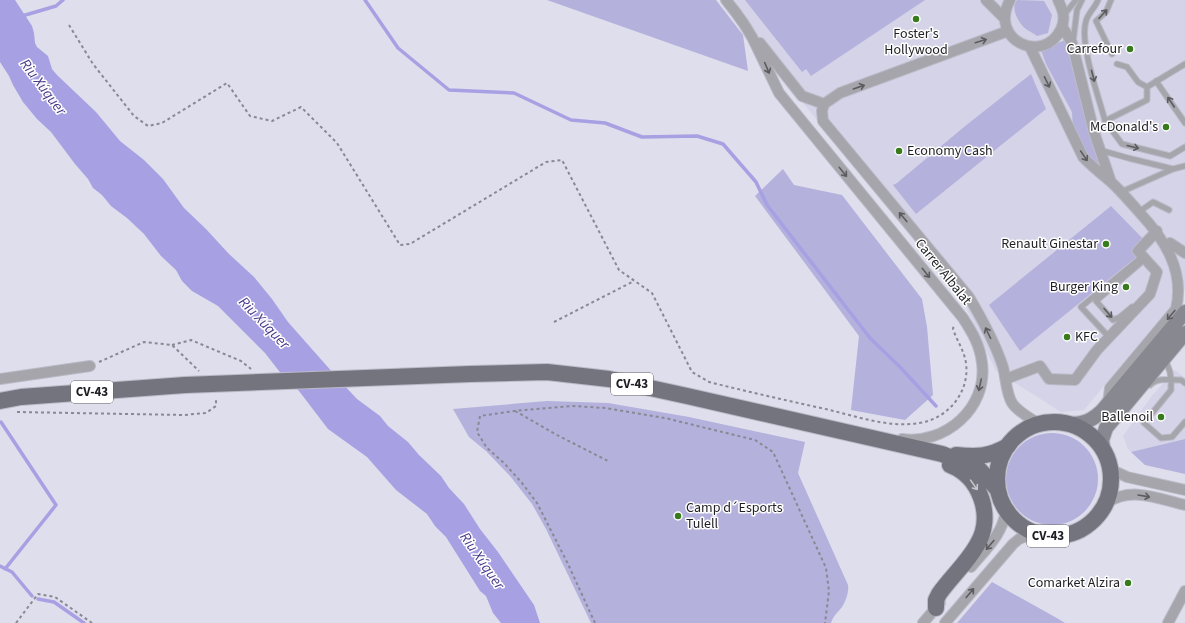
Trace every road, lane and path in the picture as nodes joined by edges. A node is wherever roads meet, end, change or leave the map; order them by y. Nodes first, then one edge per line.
1 (726, 0) edge
2 (986, 0) edge
3 (1010, 0) edge
4 (1058, 0) edge
5 (1076, 0) edge
6 (1082, 0) edge
7 (1098, 0) edge
8 (1112, 0) edge
9 (734, 10) junction
10 (1064, 16) junction
11 (1004, 18) junction
12 (70, 25) dead end
13 (1062, 26) junction
14 (1008, 31) junction
15 (1072, 43) junction
16 (1030, 47) junction
17 (1112, 54) dead end
18 (1117, 64) dead end
19 (1185, 64) edge
20 (1156, 81) junction
21 (1147, 87) junction
22 (824, 104) junction
23 (1105, 121) junction
24 (1185, 123) edge
25 (1185, 147) edge
26 (1100, 150) junction
27 (1185, 166) edge
28 (1173, 169) junction
29 (1111, 182) junction
30 (1120, 192) junction
31 (1169, 210) dead end
32 (1139, 212) junction
33 (1157, 231) junction
34 (1166, 241) junction
35 (1185, 253) edge
36 (1144, 258) junction
37 (634, 281) junction
38 (1141, 303) junction
39 (1185, 312) edge
40 (963, 318) junction
41 (554, 322) dead end
42 (1185, 333) edge
43 (1109, 337) junction
44 (172, 345) junction
45 (1166, 356) junction
46 (90, 366) joint
47 (253, 370) dead end
48 (199, 371) dead end
49 (0, 379) edge
50 (1006, 379) junction
51 (1171, 380) junction
52 (1185, 383) edge
53 (1136, 391) junction
54 (216, 393) dead end
55 (0, 401) edge
56 (1108, 404) junction
57 (514, 411) junction
58 (15, 412) dead end
59 (792, 420) junction
60 (1185, 422) edge
61 (1039, 424) junction
62 (1072, 424) junction
63 (850, 433) junction
64 (1008, 446) junction
65 (1103, 448) junction
66 (942, 454) junction
67 (608, 461) dead end
68 (1112, 470) junction
69 (998, 490) junction
70 (1185, 490) edge
71 (1107, 503) junction
72 (1185, 505) edge
73 (1006, 510) junction
74 (1034, 533) junction
75 (1185, 591) edge
76 (936, 608) junction
77 (16, 623) edge
78 (92, 623) edge
79 (595, 623) edge
80 (825, 623) edge
81 (923, 623) edge
82 (945, 623) edge
83 (1168, 623) edge

1 - 9 street, Carrer Albalat
2 - 11 street
3 - 11 street
4 - 10 street
5 - 10 lane
6 - 15 lane
7 -> 23 lane
17 -> 8 lane
9 - 22 street, Carrer Albalat
9 -> 40 street, Carrer Albalat
10 - 13 street
11 - 14 street
12 - 37 path
13 - 15 street
13 - 16 street
14 - 16 street
22 -> 14 street
15 - 26 street
16 -> 29 street
18 - 21 lane
19 - 20 lane
20 - 21 lane
24 -> 20 lane
21 - 23 lane
50 -> 22 street, Carrer Albalat
23 -> 25 lane
26 - 28 lane
26 - 29 street
27 - 28 lane
28 - 30 lane
29 - 30 street
30 - 32 street
31 - 32 lane
32 - 33 street
33 - 34 street
33 - 36 street
34 - 35 street
34 -> 56 street
36 - 38 street
36 -> 38 lane
36 - 43 lane
37 - 40 path
37 - 41 path
38 - 43 street
39 - 56 main road
40 -> 59 street, Carrer Albalat
42 - 45 main road
43 - 50 street
44 - 46 path
44 - 47 path
44 - 48 path
45 - 51 lane
45 - 53 main road
46 - 49 street
50 - 61 street, Carrer Albalat
51 - 52 lane
51 - 53 lane
51 - 60 lane
53 - 65 main road
54 - 58 path
55 - 59 main road, CV-43, bridge
56 - 62 main road
57 - 67 path
57 - 79 path
57 - 80 path
59 - 63 main road, CV-43
61 - 62 main road, CV-43
61 - 64 main road, CV-43
62 - 65 main road, CV-43
63 - 66 main road, CV-43
63 -> 76 main road
64 - 66 main road, CV-43
64 - 69 main road, CV-43
65 - 68 main road, CV-43
66 - 69 main road, CV-43
68 - 70 street
68 - 71 main road, CV-43
69 - 73 main road, CV-43
71 -> 72 street
71 - 74 main road, CV-43
73 - 74 main road, CV-43
73 -> 76 street
82 -> 74 street
75 - 83 street
76 - 81 street
77 - 78 path

